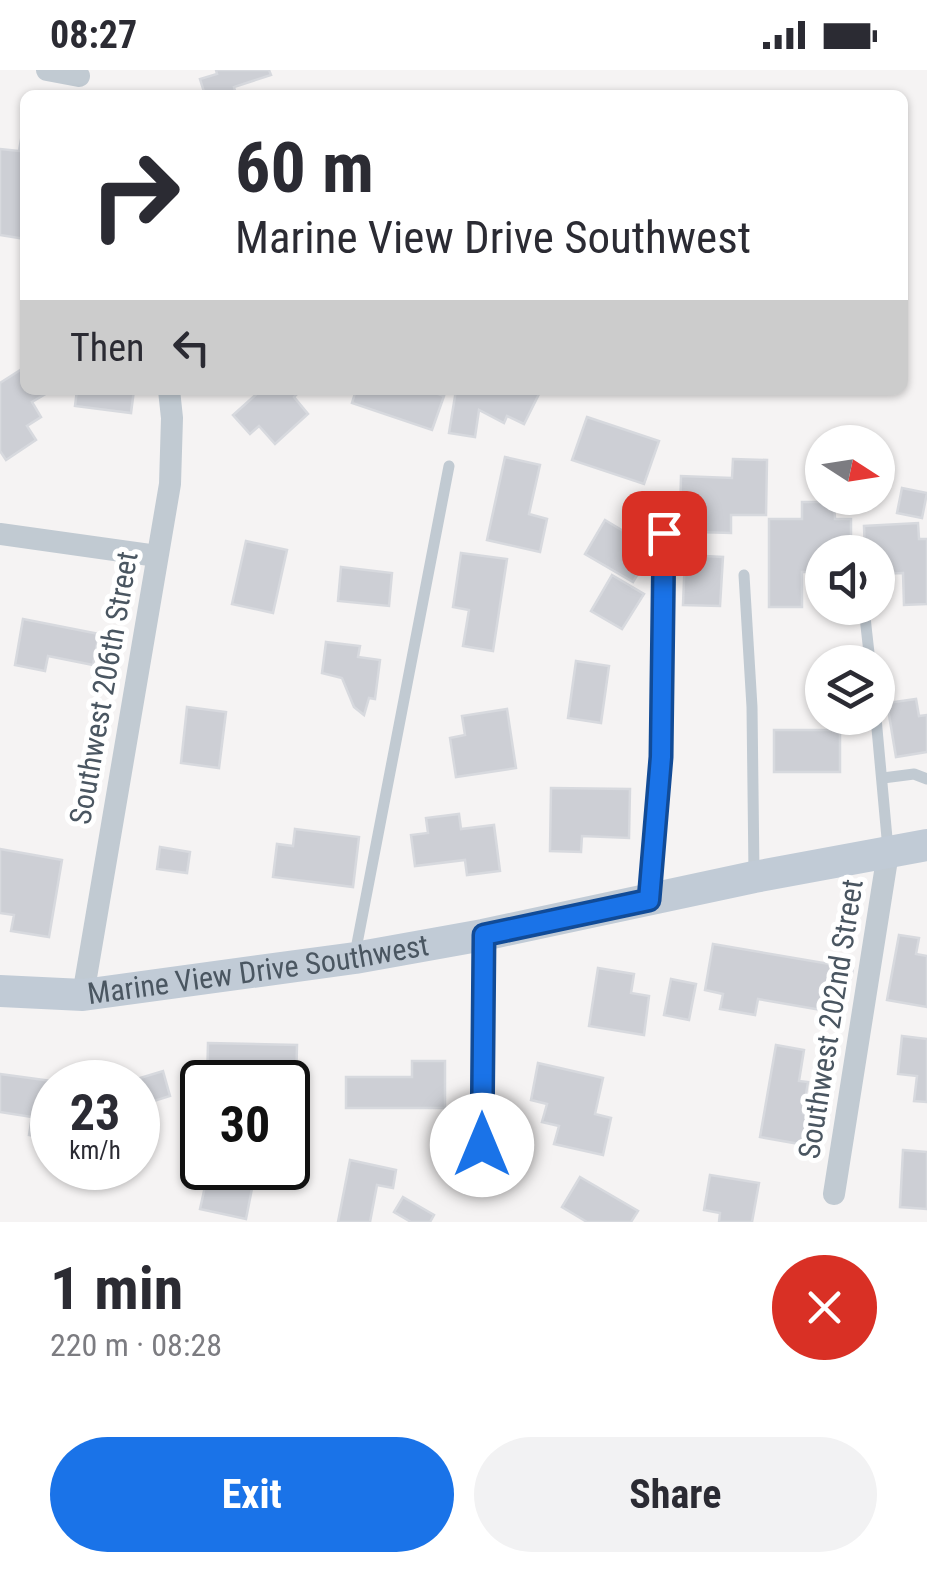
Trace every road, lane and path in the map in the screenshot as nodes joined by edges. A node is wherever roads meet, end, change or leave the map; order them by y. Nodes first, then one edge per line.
1 (48, 70) edge
2 (82, 80) edge
3 (170, 395) edge
4 (449, 466) dead end
5 (665, 504) dead end
6 (0, 534) edge
7 (157, 556) junction
8 (744, 575) dead end
9 (878, 735) edge
10 (882, 778) junction
11 (927, 779) edge
12 (927, 845) edge
13 (888, 853) junction
14 (754, 877) junction
15 (649, 900) junction
16 (484, 935) junction
17 (354, 958) junction
18 (0, 991) edge
19 (83, 995) junction
20 (481, 1180) dead end
21 (834, 1194) dead end

1 - 2 street
3 - 7 street, Southwest 206th Street
4 - 17 lane
5 - 15 lane
6 - 7 street
7 - 19 street, Southwest 206th Street
8 - 14 lane
9 - 10 lane
10 - 11 lane
10 - 13 lane
12 - 13 street, Marine View Drive Southwest
13 - 14 street, Marine View Drive Southwest
13 - 21 street, Southwest 202nd Street
14 - 15 street, Marine View Drive Southwest
15 - 16 street, Marine View Drive Southwest
16 - 17 street, Marine View Drive Southwest
16 - 20 street
17 - 19 street, Marine View Drive Southwest
18 - 19 street, Marine View Drive Southwest

